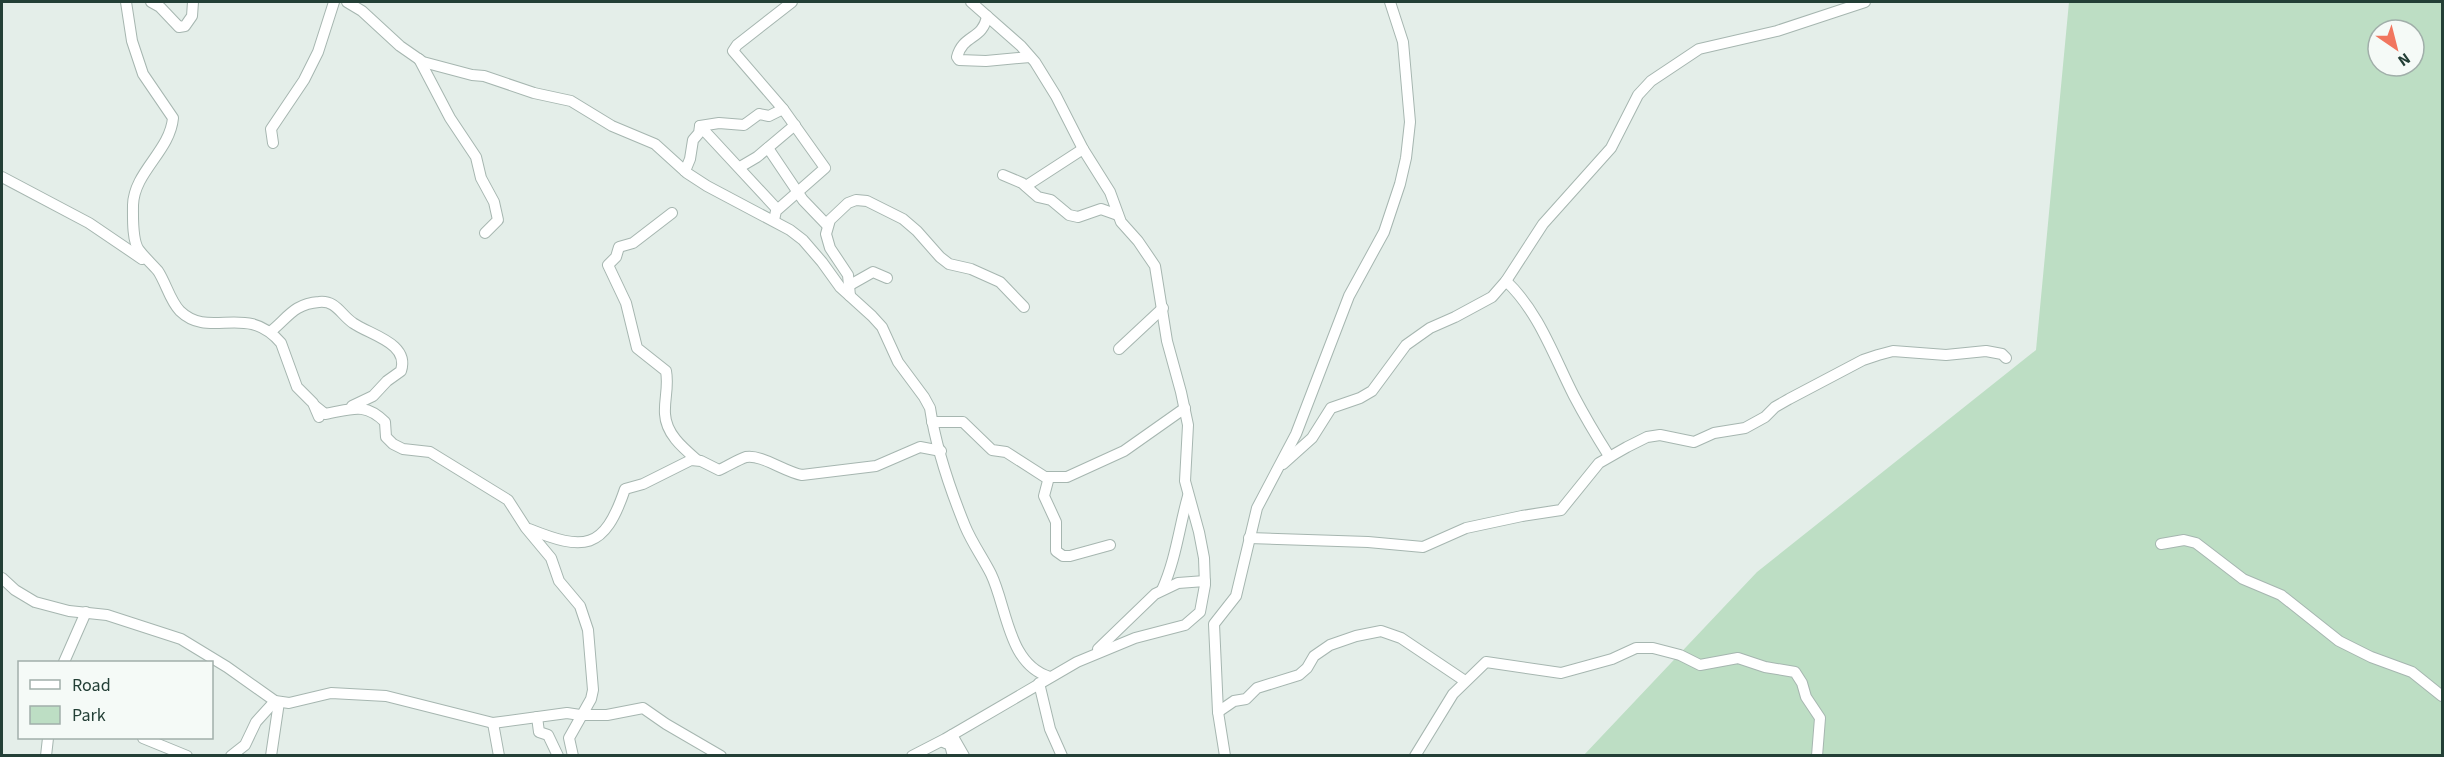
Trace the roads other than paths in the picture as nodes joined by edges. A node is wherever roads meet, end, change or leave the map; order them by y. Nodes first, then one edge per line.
1 (126, 2) edge
2 (150, 2) edge
3 (194, 2) edge
4 (334, 2) edge
5 (347, 2) edge
6 (792, 2) edge
7 (972, 2) edge
8 (1390, 2) edge
9 (1865, 2) edge
10 (987, 16) junction
11 (1030, 57) junction
12 (419, 59) junction
13 (783, 109) junction
14 (795, 125) junction
15 (700, 126) junction
16 (273, 143) dead end
17 (768, 148) junction
18 (1083, 149) junction
19 (740, 167) junction
20 (685, 171) junction
21 (1004, 175) dead end
22 (2, 177) edge
23 (1026, 186) junction
24 (797, 190) junction
25 (672, 213) dead end
26 (776, 215) junction
27 (1118, 215) junction
28 (827, 225) junction
29 (485, 233) dead end
30 (155, 267) junction
31 (887, 278) dead end
32 (1506, 281) junction
33 (850, 291) junction
34 (1024, 307) dead end
35 (1163, 308) junction
36 (270, 332) junction
37 (1119, 349) dead end
38 (2007, 357) dead end
39 (314, 406) junction
40 (1185, 408) junction
41 (345, 410) junction
42 (319, 417) dead end
43 (932, 422) junction
44 (941, 451) junction
45 (1609, 456) junction
46 (697, 460) junction
47 (1279, 469) junction
48 (1049, 477) junction
49 (1188, 495) junction
50 (526, 528) junction
51 (1249, 538) junction
52 (2161, 544) dead end
53 (1110, 545) dead end
54 (2, 578) edge
55 (1205, 581) junction
56 (1162, 590) junction
57 (86, 612) junction
58 (1090, 656) junction
59 (65, 661) edge
60 (1050, 677) junction
61 (1465, 681) junction
62 (1039, 682) junction
63 (2442, 696) edge
64 (277, 701) junction
65 (1218, 712) junction
66 (580, 716) junction
67 (537, 717) junction
68 (493, 723) junction
69 (952, 735) junction
70 (48, 739) edge
71 (144, 739) edge
72 (940, 742) junction
73 (46, 756) edge
74 (187, 756) edge
75 (231, 756) edge
76 (272, 756) edge
77 (500, 756) edge
78 (558, 756) edge
79 (573, 756) edge
80 (721, 756) edge
81 (912, 756) edge
82 (953, 756) edge
83 (964, 756) edge
84 (1062, 756) edge
85 (1226, 756) edge
86 (1415, 756) edge
87 (1817, 756) edge

1 - 30 street
2 - 3 street
4 - 16 street
5 - 12 street
6 - 13 street
7 - 10 street
8 - 47 street
9 - 32 street
10 - 11 street
10 - 11 street
11 - 18 street
12 - 20 street
12 - 29 street
13 - 14 street
13 - 15 street
14 - 17 street
14 - 24 street
15 - 19 street
15 - 20 street
17 - 19 street
17 - 24 street
18 - 23 street
18 - 27 street
19 - 26 street
20 - 26 street
21 - 23 street
22 - 30 street
23 - 27 street
24 - 26 street
24 - 28 street
25 - 46 street
26 - 33 street
27 - 35 street
28 - 33 street
28 - 34 street
30 - 36 street
31 - 33 street
32 - 45 street
32 - 47 street
33 - 43 street
35 - 37 street
35 - 40 street
36 - 39 street
36 - 41 street
38 - 45 street
39 - 41 street
39 - 42 street
40 - 48 street
40 - 49 street
41 - 50 street
43 - 44 street
43 - 48 street
44 - 46 street
44 - 60 street
45 - 51 street
46 - 50 street
47 - 51 street
48 - 53 street
49 - 55 street
49 - 56 street
50 - 66 street
51 - 65 street
52 - 63 street
54 - 57 street
55 - 56 street
55 - 58 street
56 - 58 street
57 - 59 street
57 - 64 street
58 - 60 street
60 - 62 street
61 - 65 street
61 - 86 street
61 - 87 street
62 - 69 street
62 - 84 street
64 - 68 street
64 - 75 street
64 - 76 street
65 - 85 street
66 - 67 street
66 - 79 street
66 - 80 street
67 - 68 street
67 - 78 street
68 - 77 street
69 - 72 street
69 - 83 street
70 - 73 street
71 - 74 street
72 - 81 street
72 - 82 street

